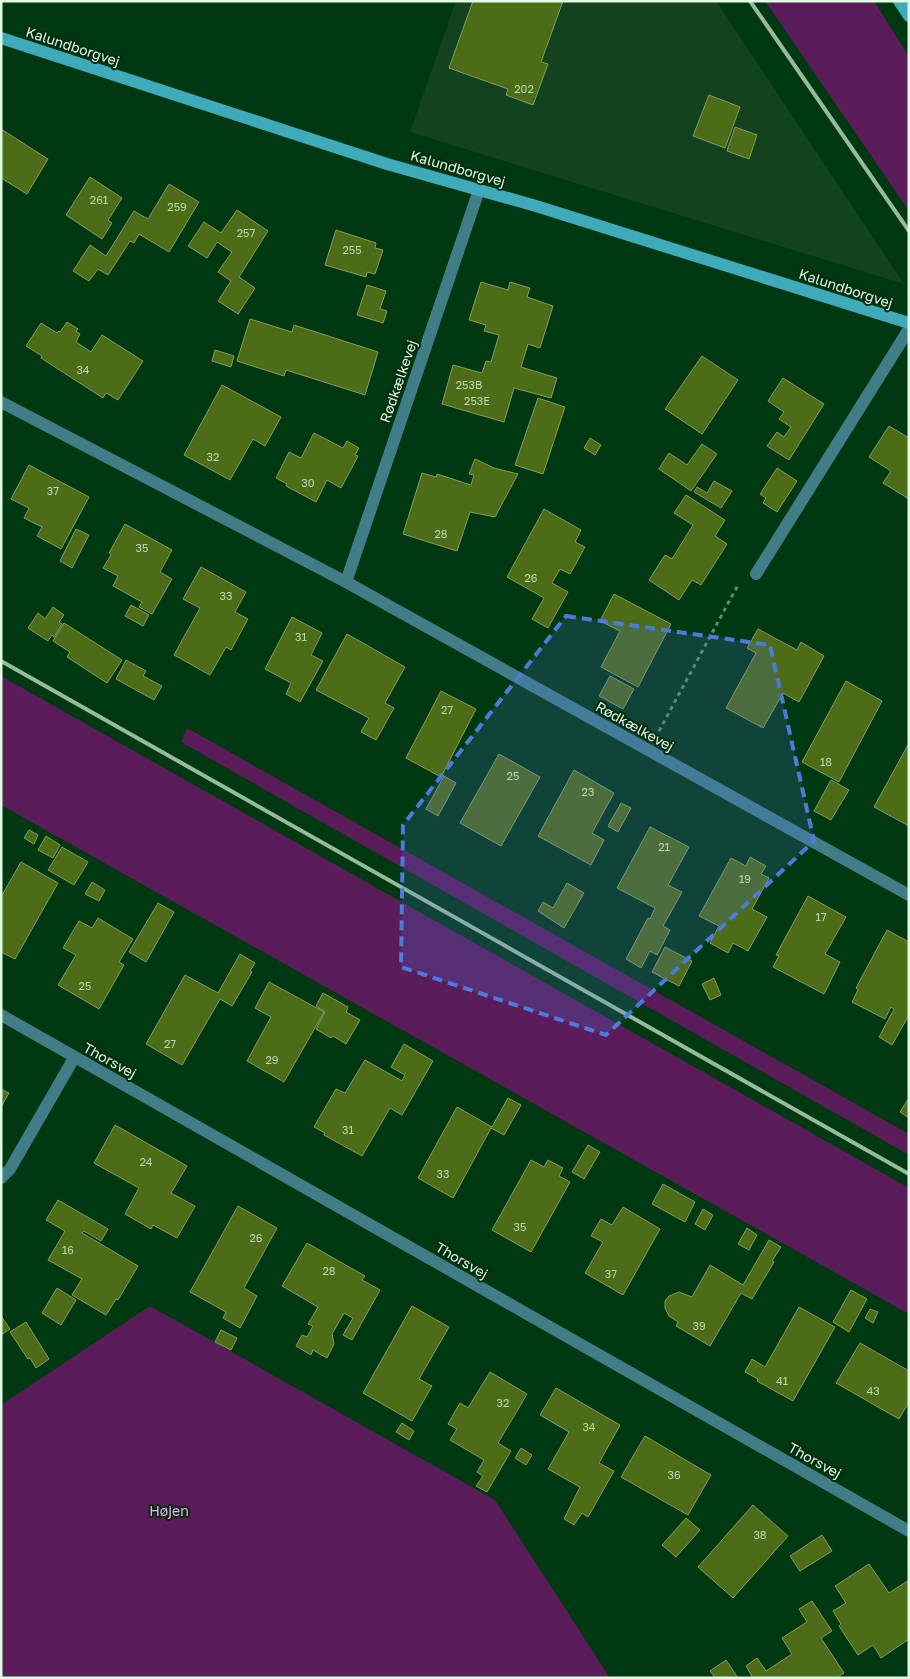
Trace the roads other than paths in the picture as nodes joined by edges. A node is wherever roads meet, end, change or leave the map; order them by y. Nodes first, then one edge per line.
1 (899, 1) edge
2 (909, 16) edge
3 (1, 38) edge
4 (479, 190) junction
5 (909, 323) edge
6 (909, 329) edge
7 (1, 402) edge
8 (756, 574) road end
9 (346, 582) junction
10 (909, 895) edge
11 (1, 1015) edge
12 (74, 1058) junction
13 (1, 1178) edge
14 (909, 1531) edge

1 - 2 street
3 - 4 street, Kalundborgvej
4 - 5 street, Kalundborgvej
4 - 9 street, Rødkælkevej
6 - 8 street
7 - 9 street, Rødkælkevej
9 - 10 street, Rødkælkevej
11 - 12 street, Thorsvej
12 - 13 street
12 - 14 street, Thorsvej

